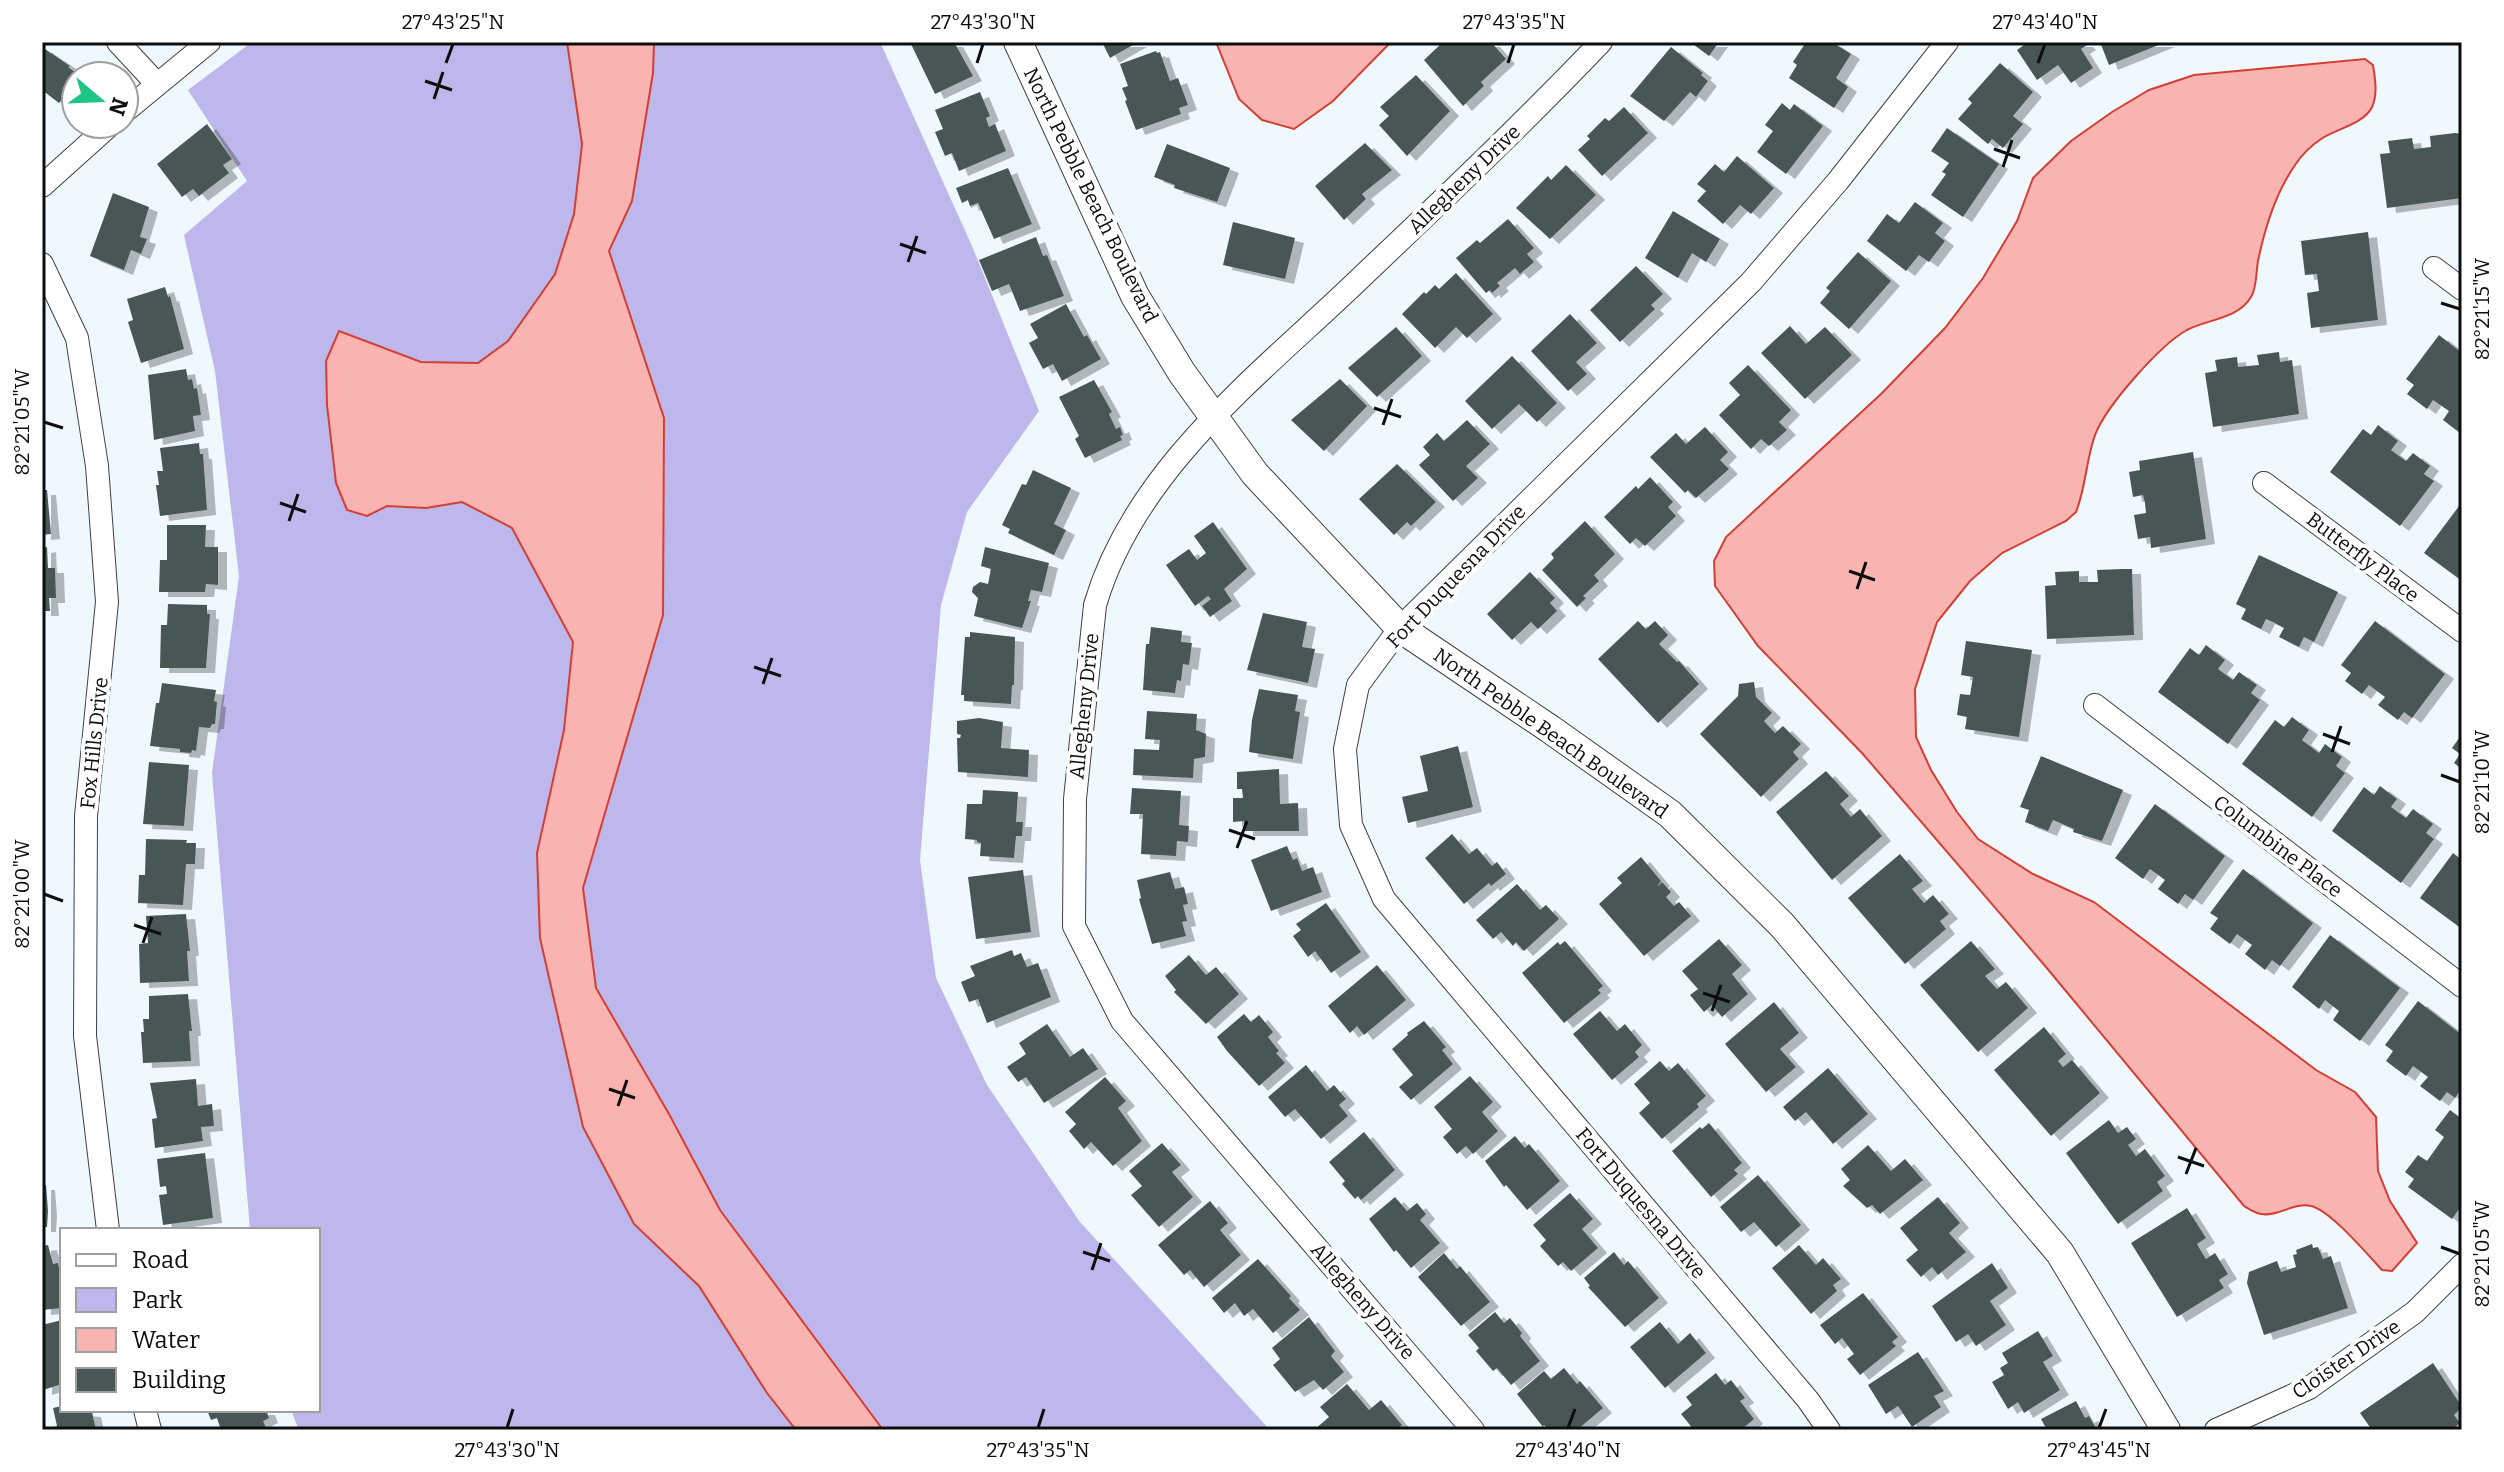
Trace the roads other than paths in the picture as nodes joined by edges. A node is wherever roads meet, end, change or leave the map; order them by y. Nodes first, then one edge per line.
1 (118, 42) edge
2 (209, 42) edge
3 (1018, 42) edge
4 (1601, 42) edge
5 (1947, 42) edge
6 (156, 83) junction
7 (140, 98) edge
8 (93, 140) edge
9 (42, 186) edge
10 (42, 264) edge
11 (2434, 268) dead end
12 (2462, 289) edge
13 (1212, 419) junction
14 (2264, 483) dead end
15 (1400, 628) junction
16 (2462, 631) edge
17 (2095, 705) dead end
18 (2462, 986) edge
19 (108, 1228) edge
20 (2462, 1265) edge
21 (1473, 1430) edge
22 (1829, 1430) edge
23 (2166, 1430) edge
24 (2216, 1430) edge

1 - 6 street
2 - 6 street
3 - 13 street, North Pebble Beach Boulevard
4 - 13 street, Allegheny Drive
5 - 15 street, Fort Duquesna Drive
6 - 7 street
8 - 9 street
10 - 19 street, Fox Hills Drive
11 - 12 street
13 - 15 street, North Pebble Beach Boulevard
13 - 21 street, Allegheny Drive
14 - 16 street, Butterfly Place
15 - 22 street, Fort Duquesna Drive
15 - 23 street, North Pebble Beach Boulevard
17 - 18 street, Columbine Place
20 - 24 street, Cloister Drive

